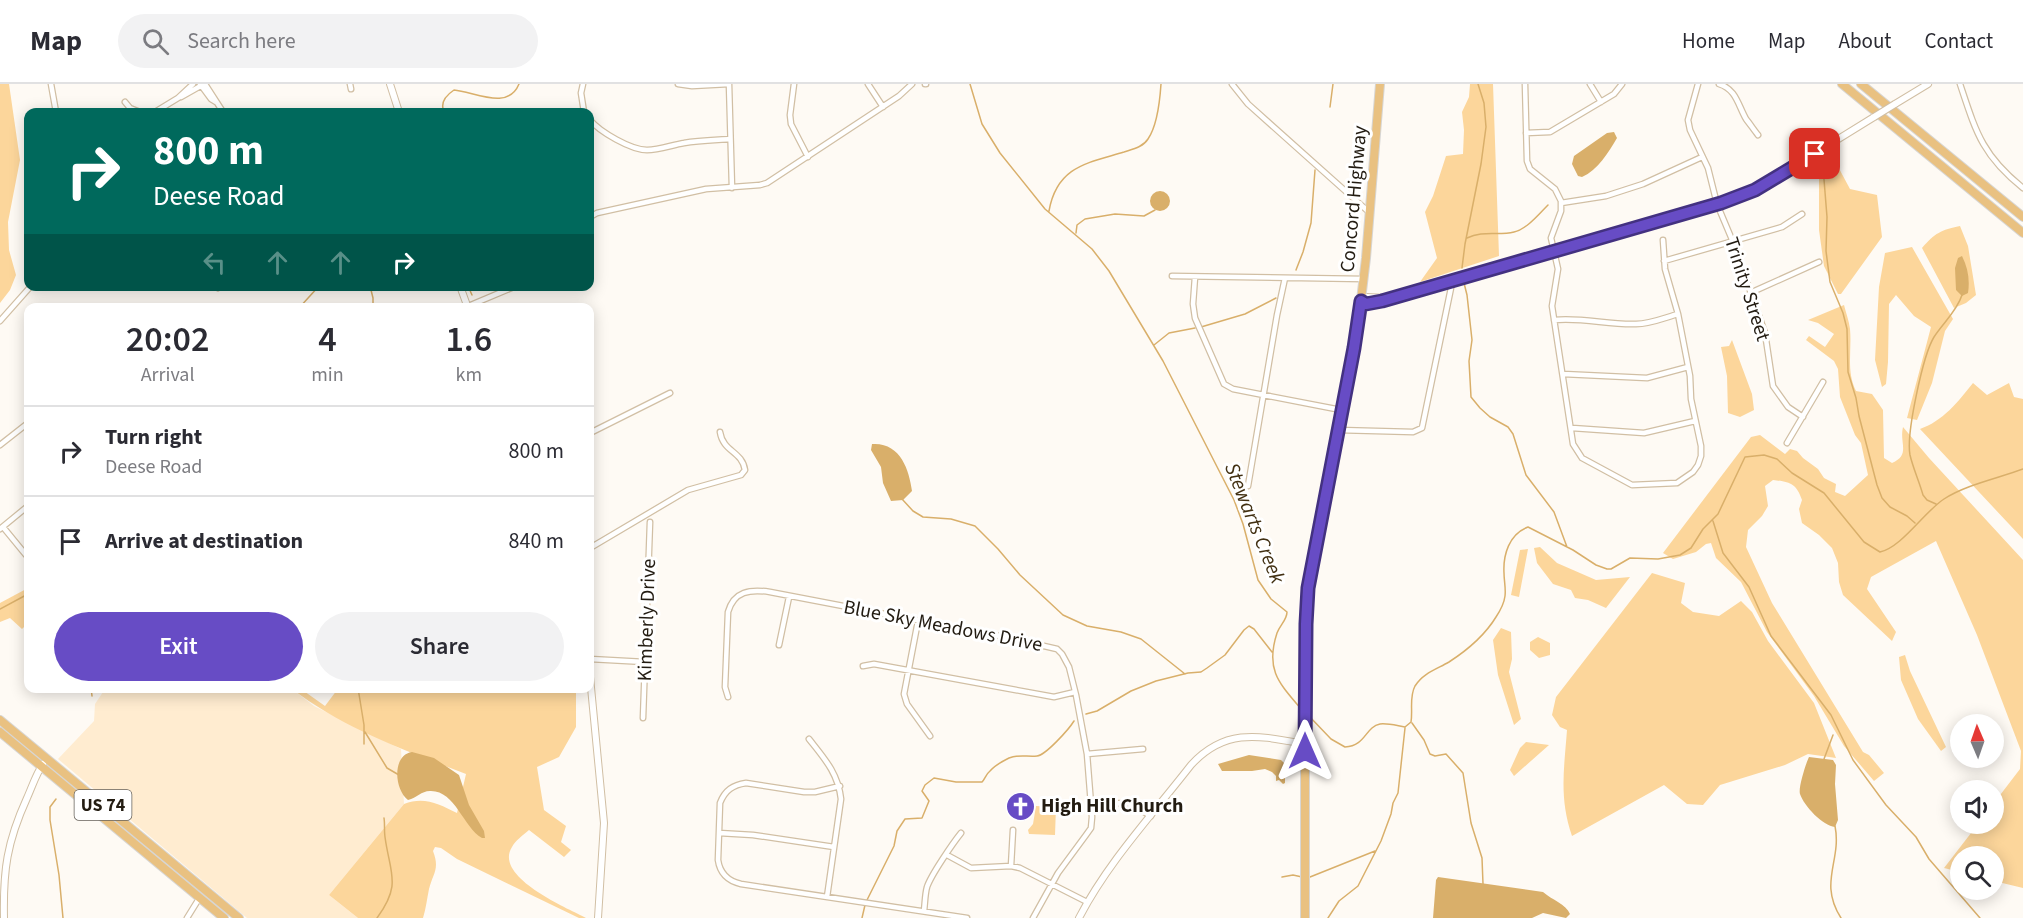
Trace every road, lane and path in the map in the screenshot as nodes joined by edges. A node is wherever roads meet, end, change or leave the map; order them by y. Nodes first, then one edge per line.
1 (51, 84) edge
2 (193, 84) edge
3 (202, 84) edge
4 (390, 84) edge
5 (583, 84) edge
6 (678, 84) edge
7 (729, 84) edge
8 (794, 84) edge
9 (868, 84) edge
10 (912, 84) edge
11 (1232, 84) edge
12 (1380, 84) edge
13 (1525, 84) edge
14 (1590, 84) edge
15 (1622, 84) edge
16 (1698, 84) edge
17 (1719, 84) edge
18 (1842, 84) edge
19 (1861, 84) edge
20 (1928, 84) edge
21 (1960, 84) edge
22 (178, 98) junction
23 (125, 102) dead end
24 (1601, 102) junction
25 (883, 107) junction
26 (55, 108) edge
27 (130, 108) edge
28 (162, 108) edge
29 (220, 108) edge
30 (398, 108) edge
31 (583, 108) edge
32 (594, 124) edge
33 (1526, 133) junction
34 (1758, 135) dead end
35 (730, 139) junction
36 (808, 157) junction
37 (1702, 157) junction
38 (732, 188) junction
39 (2023, 188) edge
40 (1561, 203) junction
41 (1717, 204) junction
42 (1370, 213) junction
43 (1802, 214) dead end
44 (594, 215) edge
45 (2023, 218) edge
46 (2023, 233) edge
47 (1663, 240) dead end
48 (1733, 242) junction
49 (1552, 251) junction
50 (1664, 261) junction
51 (1819, 262) dead end
52 (1172, 276) dead end
53 (1195, 277) junction
54 (1285, 278) junction
55 (1364, 279) junction
56 (1451, 280) junction
57 (27, 291) edge
58 (500, 291) edge
59 (1750, 293) junction
60 (1361, 301) junction
61 (475, 303) edge
62 (1677, 314) junction
63 (1554, 320) junction
64 (0, 321) edge
65 (1688, 367) junction
66 (1563, 374) junction
67 (1823, 382) dead end
68 (670, 393) dead end
69 (1264, 394) junction
70 (1342, 410) junction
71 (1803, 417) junction
72 (1695, 421) junction
73 (24, 426) edge
74 (1572, 428) junction
75 (1338, 430) junction
76 (594, 431) edge
77 (720, 432) dead end
78 (1787, 443) dead end
79 (0, 445) edge
80 (1248, 486) dead end
81 (24, 509) edge
82 (650, 522) dead end
83 (1, 528) edge
84 (594, 546) edge
85 (24, 553) edge
86 (789, 597) junction
87 (918, 621) junction
88 (779, 645) dead end
89 (594, 659) edge
90 (645, 662) junction
91 (863, 666) dead end
92 (908, 670) junction
93 (1075, 692) junction
94 (592, 693) edge
95 (728, 698) dead end
96 (643, 718) dead end
97 (0, 720) edge
98 (0, 732) edge
99 (930, 736) dead end
100 (809, 739) dead end
101 (1305, 744) junction
102 (1143, 748) dead end
103 (1087, 754) junction
104 (48, 758) junction
105 (41, 766) junction
106 (840, 786) junction
107 (1091, 804) junction
108 (1151, 816) junction
109 (1013, 830) dead end
110 (719, 833) junction
111 (961, 833) dead end
112 (834, 847) junction
113 (947, 855) junction
114 (1011, 866) junction
115 (1052, 884) junction
116 (203, 894) junction
117 (827, 897) junction
118 (1087, 902) junction
119 (924, 911) junction
120 (4, 918) edge
121 (187, 918) edge
122 (224, 918) edge
123 (239, 918) edge
124 (598, 918) edge
125 (967, 918) edge
126 (1033, 918) edge
127 (1079, 918) edge
128 (1305, 918) edge

1 - 26 street
2 - 22 street
3 - 22 street
3 - 29 street
4 - 30 street
5 - 31 street
6 - 7 street
7 - 35 street
8 - 36 street
9 - 25 street
10 - 25 street
11 - 42 street
12 - 42 highway, Concord Highway
13 - 33 street
14 - 24 street
15 - 24 street
16 - 37 street, Trinity Street
17 - 34 street
18 - 46 highway
19 - 45 highway
20 - 41 street, bridge
21 - 39 street
22 - 28 street
23 - 27 street
24 - 33 street
25 - 36 street
32 - 35 street
33 - 40 street
35 - 38 street
36 - 38 street
37 - 40 street
37 - 41 street, Trinity Street
38 - 44 street
40 - 49 street
41 - 48 street, Trinity Street
41 - 49 street
42 - 55 highway, Concord Highway
43 - 48 street
47 - 50 street
48 - 50 street
48 - 59 street, Trinity Street
49 - 56 street
49 - 63 street
50 - 62 street
51 - 59 street
52 - 53 street
53 - 54 street
53 - 69 street
54 - 55 street
54 - 69 street
55 - 60 highway, Concord Highway
56 - 60 street
56 - 75 street
57 - 64 street
58 - 61 street
59 - 71 street, Trinity Street
60 - 70 highway, Concord Highway
62 - 63 street
62 - 65 street
63 - 66 street
65 - 66 street
65 - 72 street
66 - 74 street
67 - 71 street
68 - 76 street
69 - 70 street
69 - 80 street
70 - 75 highway, Concord Highway
71 - 78 street
72 - 74 street
72 - 74 street
73 - 79 street
75 - 101 highway, Concord Highway
77 - 84 street
81 - 83 street
82 - 90 street, Kimberly Drive
83 - 85 street
86 - 87 street, Blue Sky Meadows Drive
86 - 88 street
86 - 95 street, Blue Sky Meadows Drive
87 - 92 street
87 - 93 street, Blue Sky Meadows Drive
89 - 90 street
90 - 96 street, Kimberly Drive
91 - 92 street
92 - 93 street
92 - 99 street
93 - 103 street, Blue Sky Meadows Drive
94 - 124 street
97 - 104 highway, US 74
98 - 105 highway, US 74
100 - 106 street
101 - 108 street
101 - 128 highway, Concord Highway
102 - 103 street
103 - 107 street, Blue Sky Meadows Drive
104 - 105 street
104 - 116 highway, US 74
105 - 116 highway, US 74
105 - 120 street
106 - 110 street
106 - 112 street
107 - 108 street
107 - 115 street, Blue Sky Meadows Drive
108 - 118 street
109 - 114 street
110 - 112 street
110 - 117 street
111 - 113 street
112 - 117 street
113 - 114 street
113 - 119 street
114 - 115 street
115 - 118 street
115 - 126 street, Blue Sky Meadows Drive
116 - 121 street
116 - 122 highway, US 74
116 - 123 highway, US 74
117 - 119 street
118 - 127 street
119 - 125 street

